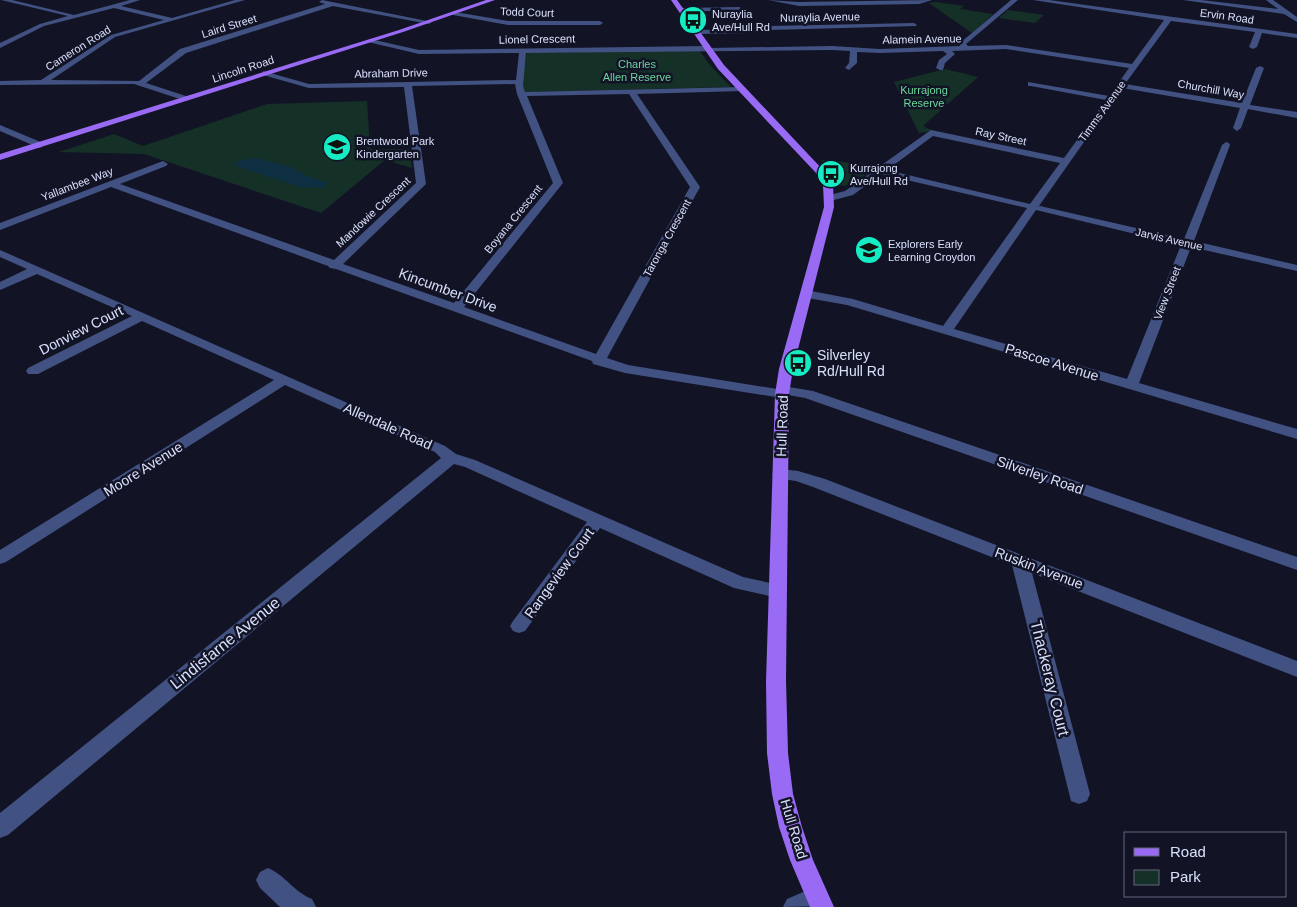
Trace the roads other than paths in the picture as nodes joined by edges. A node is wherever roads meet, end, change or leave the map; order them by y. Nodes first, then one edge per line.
1 (4, 0) edge
2 (137, 0) edge
3 (242, 0) edge
4 (492, 0) edge
5 (674, 0) edge
6 (771, 0) edge
7 (929, 0) edge
8 (1015, 0) edge
9 (1036, 0) edge
10 (1186, 0) edge
11 (1269, 0) edge
12 (318, 1) dead end
13 (332, 4) junction
14 (113, 6) junction
15 (738, 8) dead end
16 (1099, 9) junction
17 (682, 10) junction
18 (1286, 12) junction
19 (455, 14) junction
20 (1094, 15) dead end
21 (75, 16) junction
22 (1169, 18) junction
23 (173, 19) junction
24 (1297, 20) edge
25 (429, 22) junction
26 (600, 23) dead end
27 (914, 25) dead end
28 (1259, 30) junction
29 (696, 32) junction
30 (1297, 36) edge
31 (370, 41) junction
32 (0, 46) edge
33 (1253, 47) dead end
34 (707, 49) junction
35 (967, 49) junction
36 (854, 50) junction
37 (946, 50) junction
38 (523, 51) junction
39 (1135, 67) junction
40 (849, 68) dead end
41 (940, 68) dead end
42 (1260, 68) dead end
43 (266, 74) junction
44 (518, 82) junction
45 (0, 83) edge
46 (42, 83) junction
47 (141, 83) junction
48 (408, 84) junction
49 (1030, 84) dead end
50 (1122, 86) junction
51 (742, 89) junction
52 (632, 92) junction
53 (521, 94) junction
54 (186, 99) junction
55 (1112, 99) junction
56 (1245, 106) junction
57 (1297, 115) edge
58 (0, 128) edge
59 (1238, 128) dead end
60 (40, 145) junction
61 (1226, 145) dead end
62 (0, 158) edge
63 (1066, 161) junction
64 (163, 164) dead end
65 (879, 171) junction
66 (111, 184) junction
67 (828, 185) junction
68 (854, 189) junction
69 (830, 198) junction
70 (1033, 207) junction
71 (0, 227) edge
72 (1187, 243) junction
73 (0, 253) edge
74 (334, 266) junction
75 (1297, 268) edge
76 (38, 270) junction
77 (0, 286) edge
78 (806, 294) junction
79 (456, 309) junction
80 (142, 316) junction
81 (946, 331) junction
82 (598, 360) junction
83 (32, 371) dead end
84 (286, 380) junction
85 (1131, 386) junction
86 (783, 392) junction
87 (1297, 434) edge
88 (451, 458) junction
89 (780, 474) junction
90 (598, 519) junction
91 (0, 558) edge
92 (1020, 561) junction
93 (1297, 564) edge
94 (778, 591) junction
95 (519, 626) dead end
96 (1297, 668) edge
97 (1080, 794) dead end
98 (0, 827) edge
99 (268, 880) dead end
100 (820, 902) edge
101 (304, 907) edge
102 (795, 907) edge

1 - 21 street
2 - 14 street
3 - 23 street, Cameron Road
4 - 19 main road, Lincoln Road
5 - 17 main road, Hull Road
6 - 7 street
8 - 35 street
9 - 16 street, Ervin Road
10 - 18 street
11 - 18 street
12 - 13 street
13 - 25 street
13 - 47 street, Laird Street
14 - 21 street
14 - 23 street
15 - 17 street
16 - 20 street
16 - 22 street, Ervin Road
17 - 29 main road, Hull Road
18 - 24 street
19 - 25 main road, Lincoln Road
19 - 26 street, Todd Court
21 - 32 street
22 - 28 street, Ervin Road
22 - 39 street, Timms Avenue
23 - 46 street, Cameron Road
25 - 31 main road, Lincoln Road
27 - 29 street, Nuraylia Avenue
28 - 30 street, Ervin Road
28 - 33 street
29 - 34 main road, Hull Road
31 - 38 street, Lionel Crescent
31 - 43 main road, Lincoln Road
34 - 36 street, Alamein Avenue
34 - 38 street, Lionel Crescent
34 - 51 main road, Hull Road
35 - 37 street, Alamein Avenue
35 - 39 street, Alamein Avenue
36 - 37 street, Alamein Avenue
36 - 40 street
37 - 41 street
38 - 44 street, Boyana Crescent
39 - 50 street, Timms Avenue
42 - 56 street
43 - 48 street, Abraham Drive
43 - 54 main road, Lincoln Road
44 - 48 street, Abraham Drive
44 - 53 street, Boyana Crescent
45 - 46 street
46 - 47 street
47 - 54 street
48 - 74 street, Mandowie Crescent
49 - 55 street
50 - 55 street, Timms Avenue
50 - 56 street, Churchill Way
51 - 52 street
51 - 67 main road, Hull Road
52 - 53 street
52 - 82 street, Taronga Crescent
53 - 79 street, Boyana Crescent
54 - 60 main road, Lincoln Road
55 - 63 street, Timms Avenue
56 - 57 street, Churchill Way
56 - 59 street
58 - 60 street
60 - 62 main road, Lincoln Road
61 - 72 street, View Street
63 - 65 street, Ray Street
63 - 70 street, Timms Avenue
64 - 66 street, Yallambee Way
65 - 68 street
65 - 70 street, Jarvis Avenue
66 - 71 street, Yallambee Way
66 - 74 street, Kincumber Drive
67 - 68 street
67 - 69 main road, Hull Road
68 - 69 street
69 - 78 main road, Hull Road
70 - 72 street, Jarvis Avenue
70 - 81 street, Timms Avenue
72 - 75 street, Jarvis Avenue
72 - 85 street, View Street
73 - 76 street, Allendale Road
74 - 79 street, Kincumber Drive
76 - 77 street
76 - 80 street, Allendale Road
78 - 81 street, Pascoe Avenue
78 - 86 main road, Hull Road
79 - 82 street, Kincumber Drive
80 - 83 street, Donview Court
80 - 84 street, Allendale Road
81 - 85 street, Pascoe Avenue
82 - 86 street, Kincumber Drive
84 - 88 street, Allendale Road
84 - 91 street, Moore Avenue
85 - 87 street, Pascoe Avenue
86 - 89 main road, Hull Road
86 - 93 street, Silverley Road
88 - 90 street, Allendale Road
88 - 98 street, Lindisfarne Avenue
89 - 92 street, Ruskin Avenue
89 - 94 main road, Hull Road
90 - 94 street, Allendale Road
90 - 95 street, Rangeview Court
92 - 96 street, Ruskin Avenue
92 - 97 street, Thackeray Court
94 - 100 main road, Hull Road
99 - 101 street
100 - 102 street

